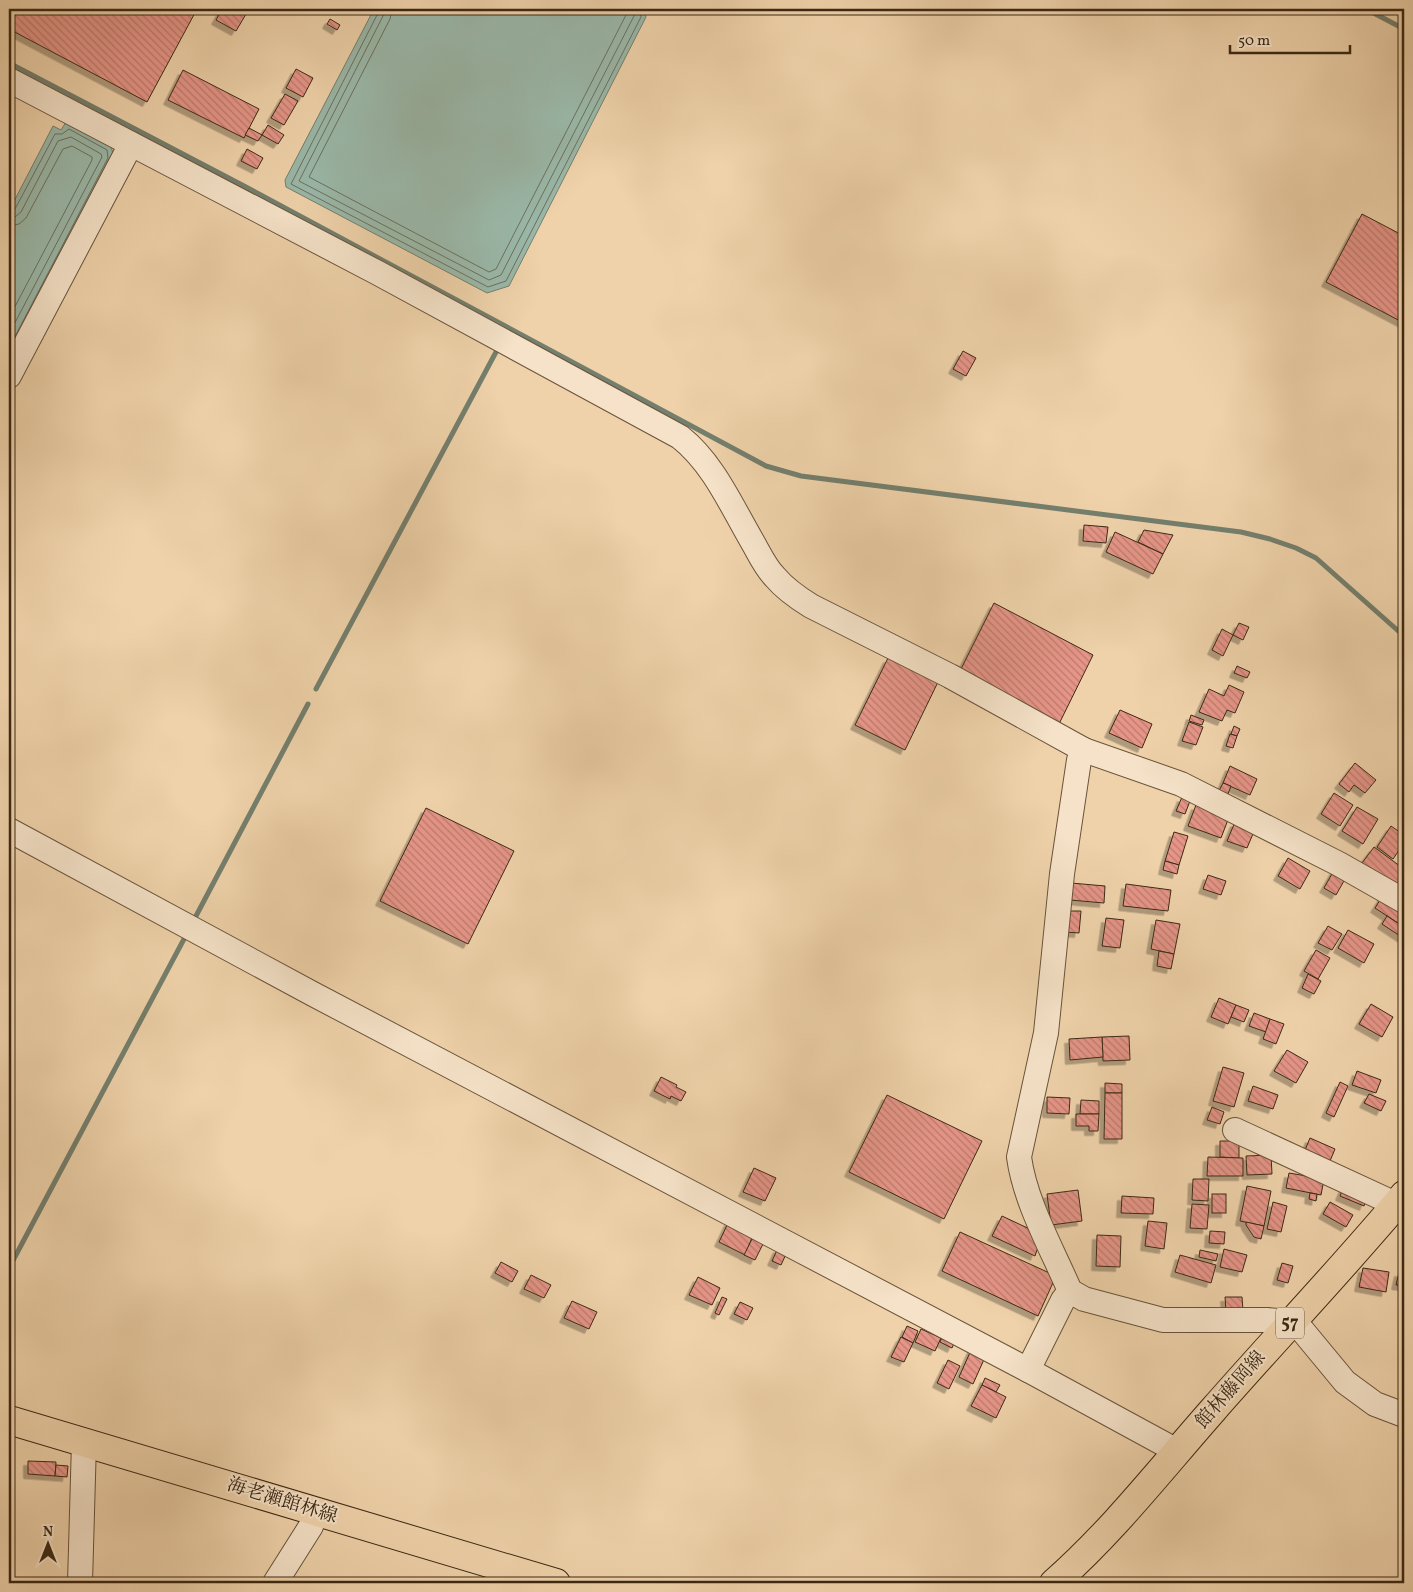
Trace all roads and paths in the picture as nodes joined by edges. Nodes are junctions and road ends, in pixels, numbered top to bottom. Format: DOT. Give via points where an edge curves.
graph roads {
  1 [pos="9,80"];
  2 [pos="131,144"];
  3 [pos="9,376"];
  4 [pos="1084,750"];
  5 [pos="9,830"];
  6 [pos="1404,901"];
  7 [pos="1235,1130"];
  8 [pos="1402,1203"];
  9 [pos="1070,1291"];
  10 [pos="1291,1322"];
  11 [pos="1028,1370"];
  12 [pos="1404,1416"];
  13 [pos="9,1420"];
  14 [pos="84,1442"];
  15 [pos="1177,1451"];
  16 [pos="316,1512"];
  17 [pos="80,1583"];
  18 [pos="274,1583"];
  19 [pos="556,1583"];
  20 [pos="1054,1583"];
  1 -- 2 [label="street"];
  2 -- 3 [label="street"];
  2 -- 4 [label="street" via="666,428 692,446 707,463 761,558 774,577 793,594"];
  4 -- 6 [label="street" via="1181,784 1339,864"];
  4 -- 9 [label="street" via="1079,760 1068,833 1046,1033 1019,1157 1028,1194"];
  5 -- 11 [label="street" via="313,994"];
  7 -- 8 [label="street"];
  8 -- 10 [label="main road, 館林藤岡線 / 57"];
  9 -- 10 [label="street" via="1084,1299 1163,1320"];
  9 -- 11 [label="street"];
  10 -- 12 [label="street" via="1302,1330 1345,1382 1375,1404"];
  10 -- 15 [label="main road, 館林藤岡線 / 57"];
  11 -- 15 [label="street"];
  13 -- 14 [label="main road, 海老瀬館林線"];
  14 -- 16 [label="main road, 海老瀬館林線"];
  14 -- 17 [label="street"];
  15 -- 20 [label="main road, 館林藤岡線 / 57" via="1122,1516"];
  16 -- 18 [label="street" via="311,1526"];
  16 -- 19 [label="main road, 海老瀬館林線"];
}
